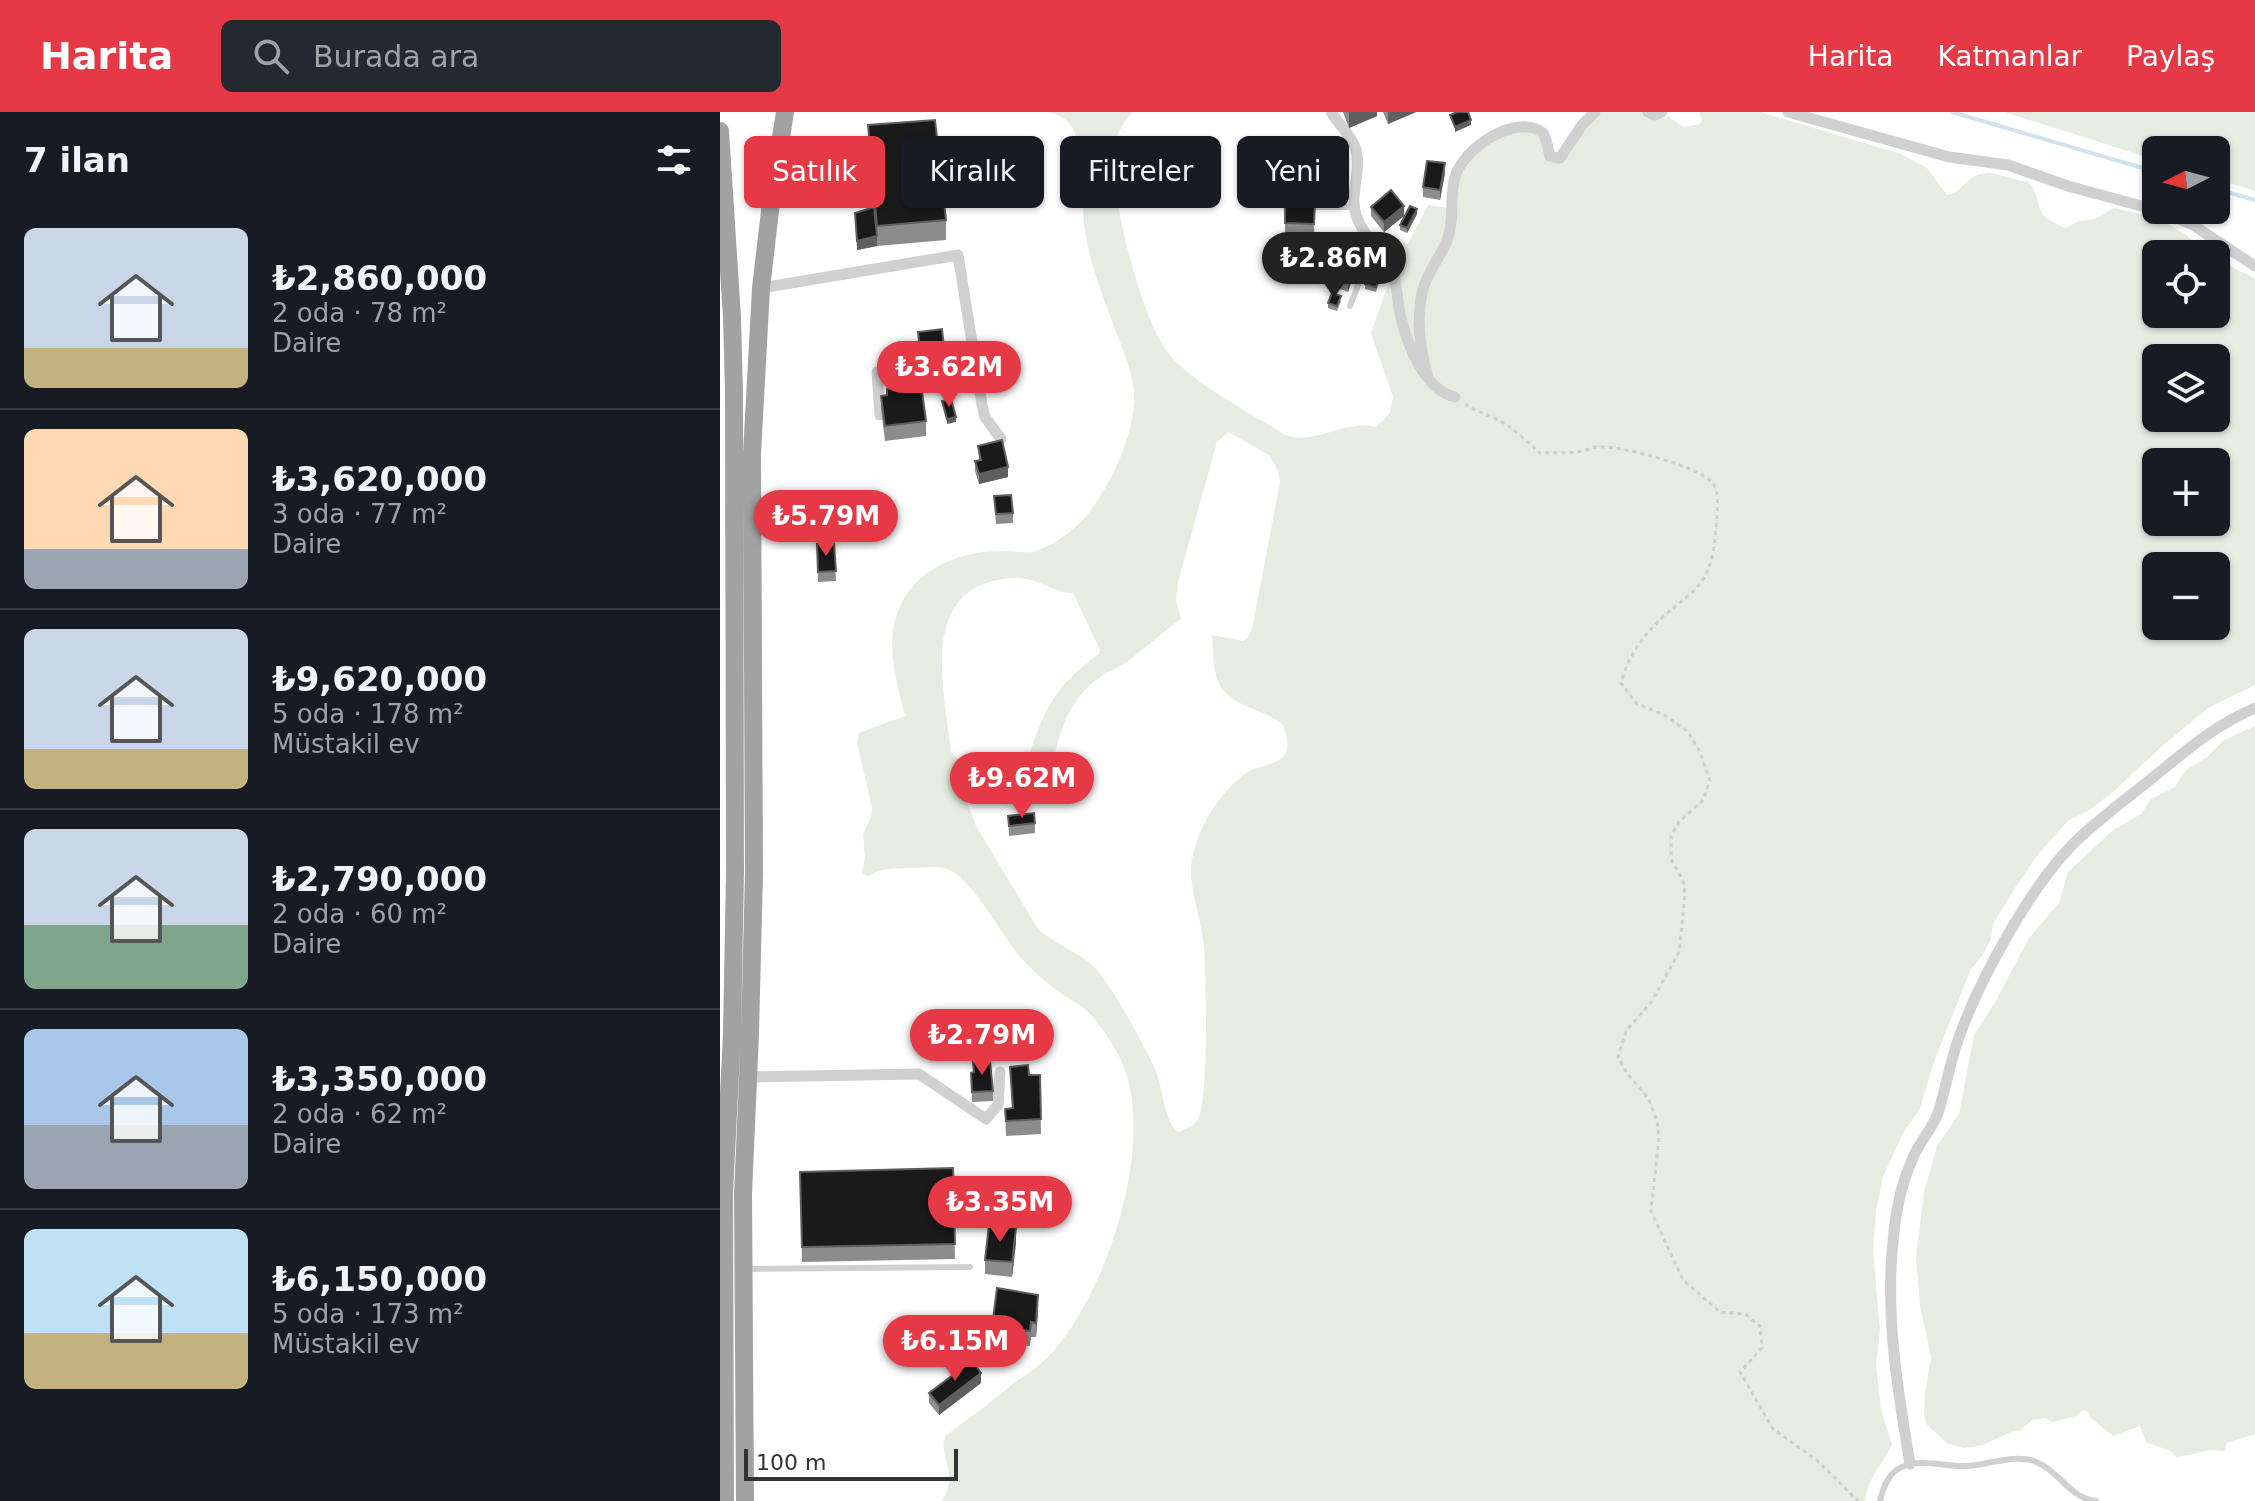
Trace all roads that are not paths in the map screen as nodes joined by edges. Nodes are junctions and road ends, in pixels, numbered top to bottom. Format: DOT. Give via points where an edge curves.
graph roads {
  1 [pos="720,112"];
  2 [pos="785,112"];
  3 [pos="1331,112"];
  4 [pos="1595,112"];
  5 [pos="1648,112"];
  6 [pos="1662,112"];
  7 [pos="1788,112"];
  8 [pos="720,123"];
  9 [pos="720,131"];
  10 [pos="2142,206"];
  11 [pos="1349,207"];
  12 [pos="1355,207"];
  13 [pos="2191,224"];
  14 [pos="1374,245"];
  15 [pos="2255,266"];
  16 [pos="761,288"];
  17 [pos="1350,306"];
  18 [pos="976,374"];
  19 [pos="1428,377"];
  20 [pos="1455,397"];
  21 [pos="880,415"];
  22 [pos="1001,439"];
  23 [pos="2255,708"];
  24 [pos="1000,1072"];
  25 [pos="748,1077"];
  26 [pos="970,1267"];
  27 [pos="743,1269"];
  28 [pos="1910,1464"];
  29 [pos="725,1501"];
  30 [pos="745,1501"];
  31 [pos="1880,1501"];
  32 [pos="2096,1501"];
  1 -- 8 [label="highway"];
  2 -- 16 [label="highway"];
  3 -- 12 [label="street" via="1356,151"];
  4 -- 19 [label="street" via="1560,158 1550,156 1539,128 1517,117 1495,124 1466,156 1455,178 1450,231 1422,293 1420,337"];
  5 -- 6 [label="street"];
  7 -- 10 [label="street" via="1949,157 2008,165"];
  9 -- 29 [label="highway" via="734,392 735,872 724,1193"];
  11 -- 12 [label="lane"];
  12 -- 14 [label="street"];
  13 -- 15 [label="street"];
  14 -- 17 [label="lane"];
  14 -- 19 [label="street" via="1394,275 1405,332"];
  16 -- 18 [label="street" via="958,255"];
  16 -- 25 [label="highway" via="752,454 754,873"];
  18 -- 21 [label="street" via="919,380 910,370 877,372"];
  18 -- 22 [label="street" via="985,417"];
  19 -- 20 [label="street" via="1442,394"];
  23 -- 28 [label="street" via="2205,737 2072,846 2036,888 1971,1008 1936,1119 1911,1161 1893,1243 1894,1338"];
  24 -- 25 [label="street" via="998,1105 986,1119 919,1074"];
  25 -- 27 [label="highway"];
  26 -- 27 [label="lane"];
  27 -- 30 [label="highway"];
  28 -- 31 [label="lane" via="1893,1473"];
  28 -- 32 [label="lane" via="1969,1466 2025,1459 2045,1466 2077,1495"];
}
